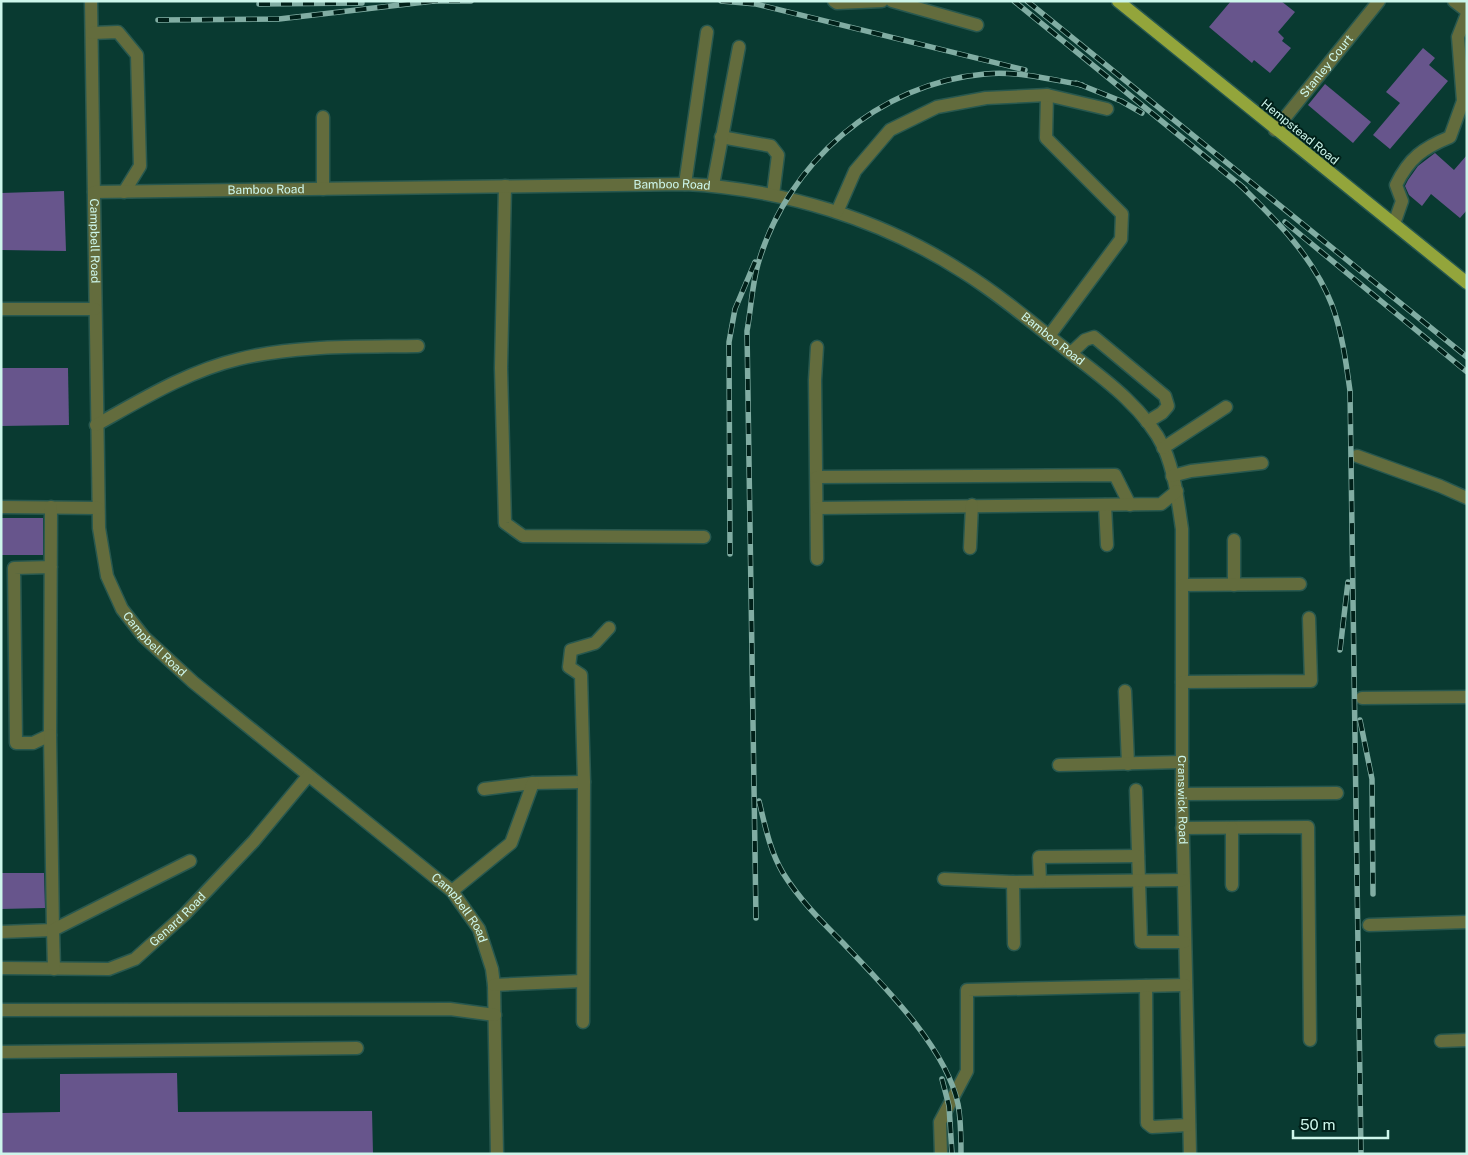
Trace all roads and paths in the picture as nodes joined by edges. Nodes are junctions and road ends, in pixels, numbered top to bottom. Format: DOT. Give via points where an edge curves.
graph roads {
  1 [pos="91,1"];
  2 [pos="834,1"];
  3 [pos="882,1"];
  4 [pos="892,1"];
  5 [pos="1118,1"];
  6 [pos="1379,1"];
  7 [pos="1454,1"];
  8 [pos="1467,12"];
  9 [pos="977,24"];
  10 [pos="707,32"];
  11 [pos="92,33"];
  12 [pos="739,47"];
  13 [pos="1046,95"];
  14 [pos="1107,110"];
  15 [pos="323,117"];
  16 [pos="1275,130"];
  17 [pos="721,137"];
  18 [pos="685,184"];
  19 [pos="713,185"];
  20 [pos="505,186"];
  21 [pos="323,189"];
  22 [pos="94,192"];
  23 [pos="124,192"];
  24 [pos="773,196"];
  25 [pos="837,212"];
  26 [pos="1394,224"];
  27 [pos="1461,274"];
  28 [pos="1467,283"];
  29 [pos="1,309"];
  30 [pos="95,309"];
  31 [pos="1050,336"];
  32 [pos="418,346"];
  33 [pos="817,347"];
  34 [pos="1071,353"];
  35 [pos="1226,406"];
  36 [pos="1147,422"];
  37 [pos="96,425"];
  38 [pos="1164,448"];
  39 [pos="1357,456"];
  40 [pos="1262,463"];
  41 [pos="1172,476"];
  42 [pos="817,477"];
  43 [pos="1177,491"];
  44 [pos="1467,498"];
  45 [pos="972,505"];
  46 [pos="1105,505"];
  47 [pos="1130,505"];
  48 [pos="1,507"];
  49 [pos="51,507"];
  50 [pos="98,508"];
  51 [pos="818,508"];
  52 [pos="704,537"];
  53 [pos="1234,540"];
  54 [pos="1108,545"];
  55 [pos="970,548"];
  56 [pos="817,559"];
  57 [pos="51,567"];
  58 [pos="1300,584"];
  59 [pos="1183,585"];
  60 [pos="1234,585"];
  61 [pos="1309,618"];
  62 [pos="609,628"];
  63 [pos="1182,682"];
  64 [pos="1125,691"];
  65 [pos="1467,697"];
  66 [pos="1362,698"];
  67 [pos="50,735"];
  68 [pos="1182,762"];
  69 [pos="1128,764"];
  70 [pos="1059,765"];
  71 [pos="308,776"];
  72 [pos="584,782"];
  73 [pos="533,783"];
  74 [pos="484,789"];
  75 [pos="1136,790"];
  76 [pos="1337,793"];
  77 [pos="1182,794"];
  78 [pos="1182,828"];
  79 [pos="1232,828"];
  80 [pos="1138,856"];
  81 [pos="190,861"];
  82 [pos="944,879"];
  83 [pos="1139,880"];
  84 [pos="1183,880"];
  85 [pos="1013,882"];
  86 [pos="1040,882"];
  87 [pos="1232,885"];
  88 [pos="452,891"];
  89 [pos="1467,922"];
  90 [pos="1369,925"];
  91 [pos="53,930"];
  92 [pos="1,932"];
  93 [pos="1184,942"];
  94 [pos="1014,944"];
  95 [pos="1,968"];
  96 [pos="54,969"];
  97 [pos="582,981"];
  98 [pos="1185,985"];
  99 [pos="494,986"];
  100 [pos="1146,986"];
  101 [pos="1,1010"];
  102 [pos="495,1016"];
  103 [pos="583,1022"];
  104 [pos="1310,1040"];
  105 [pos="1467,1040"];
  106 [pos="1441,1041"];
  107 [pos="357,1048"];
  108 [pos="1,1052"];
  109 [pos="1189,1125"];
  110 [pos="497,1154"];
  111 [pos="941,1154"];
  112 [pos="1190,1154"];
  1 -- 11 [label="street, Campbell Road"];
  2 -- 3 [label="street"];
  4 -- 9 [label="street"];
  5 -- 16 [label="main road, Hempstead Road"];
  6 -- 16 [label="street, Stanley Court"];
  7 -- 8 [label="street"];
  8 -- 26 [label="street" via="1458,37 1463,101 1450,137 1428,146 1405,166 1396,185 1402,201"];
  10 -- 18 [label="street"];
  11 -- 22 [label="street, Campbell Road"];
  11 -- 23 [label="street" via="118,32 137,55 140,166"];
  12 -- 17 [label="street"];
  13 -- 14 [label="street"];
  13 -- 25 [label="street" via="986,98 937,107 890,130 855,171"];
  13 -- 31 [label="street" via="1046,138 1122,214 1121,239"];
  15 -- 21 [label="street"];
  16 -- 26 [label="main road, Hempstead Road"];
  17 -- 19 [label="street"];
  17 -- 24 [label="street" via="771,146 778,155"];
  18 -- 19 [label="street, Bamboo Road"];
  18 -- 20 [label="street, Bamboo Road"];
  19 -- 24 [label="street, Bamboo Road"];
  20 -- 21 [label="street, Bamboo Road"];
  20 -- 52 [label="street" via="501,368 505,523 523,536"];
  21 -- 23 [label="street, Bamboo Road"];
  22 -- 23 [label="street, Bamboo Road"];
  22 -- 30 [label="street, Campbell Road"];
  24 -- 25 [label="street, Bamboo Road"];
  25 -- 31 [label="street, Bamboo Road" via="881,227 964,272"];
  26 -- 27 [label="main road, Hempstead Road"];
  27 -- 28 [label="main road, Hempstead Road"];
  29 -- 30 [label="street"];
  30 -- 37 [label="street, Campbell Road"];
  31 -- 34 [label="street, Bamboo Road"];
  32 -- 37 [label="street" via="303,349 237,359 196,373"];
  33 -- 42 [label="street"];
  34 -- 36 [label="street, Bamboo Road" via="1109,383"];
  34 -- 36 [label="street" via="1085,340 1094,337 1165,396 1168,406"];
  35 -- 38 [label="street"];
  36 -- 38 [label="street, Bamboo Road"];
  37 -- 50 [label="street, Campbell Road"];
  38 -- 41 [label="street, Cranswick Road"];
  39 -- 44 [label="street"];
  40 -- 41 [label="street"];
  41 -- 43 [label="street, Cranswick Road"];
  42 -- 47 [label="street" via="1115,475"];
  42 -- 51 [label="street"];
  43 -- 47 [label="street" via="1160,504"];
  43 -- 59 [label="street, Cranswick Road" via="1182,529"];
  45 -- 46 [label="street"];
  45 -- 51 [label="street"];
  45 -- 55 [label="street"];
  46 -- 47 [label="street"];
  46 -- 54 [label="street"];
  48 -- 49 [label="street"];
  49 -- 50 [label="street"];
  49 -- 57 [label="street"];
  50 -- 71 [label="street, Campbell Road" via="101,552 107,576 133,623 193,682"];
  51 -- 56 [label="street"];
  53 -- 60 [label="street"];
  57 -- 67 [label="street"];
  57 -- 67 [label="street" via="14,568 16,743 33,743"];
  58 -- 60 [label="street"];
  59 -- 60 [label="street"];
  59 -- 63 [label="street, Cranswick Road"];
  61 -- 63 [label="street" via="1311,681"];
  62 -- 72 [label="street" via="595,643 571,650 570,668 580,675"];
  63 -- 68 [label="street, Cranswick Road"];
  64 -- 69 [label="street"];
  65 -- 66 [label="street"];
  67 -- 91 [label="street"];
  68 -- 69 [label="street"];
  68 -- 77 [label="street, Cranswick Road"];
  69 -- 70 [label="street"];
  71 -- 88 [label="street, Campbell Road"];
  71 -- 96 [label="street, Genard Road" via="254,841 185,914 135,959 109,969"];
  72 -- 73 [label="street"];
  72 -- 97 [label="street"];
  73 -- 74 [label="street"];
  73 -- 88 [label="street" via="511,843"];
  75 -- 80 [label="street"];
  76 -- 77 [label="street"];
  77 -- 78 [label="street, Cranswick Road"];
  78 -- 79 [label="street"];
  78 -- 84 [label="street, Cranswick Road"];
  79 -- 87 [label="street"];
  79 -- 104 [label="street" via="1308,827"];
  80 -- 83 [label="street"];
  80 -- 86 [label="street" via="1039,857"];
  81 -- 91 [label="street"];
  82 -- 85 [label="street"];
  83 -- 84 [label="street"];
  83 -- 86 [label="street"];
  83 -- 93 [label="street" via="1141,942"];
  84 -- 93 [label="street, Cranswick Road"];
  85 -- 86 [label="street"];
  85 -- 94 [label="street"];
  88 -- 99 [label="street, Campbell Road" via="479,929"];
  89 -- 90 [label="street"];
  91 -- 92 [label="street"];
  91 -- 96 [label="street"];
  93 -- 98 [label="street, Cranswick Road"];
  95 -- 96 [label="street, Genard Road"];
  97 -- 99 [label="street"];
  97 -- 103 [label="street"];
  98 -- 100 [label="street"];
  98 -- 109 [label="street, Cranswick Road"];
  99 -- 102 [label="street, Campbell Road"];
  100 -- 109 [label="street" via="1148,1123 1152,1127"];
  100 -- 111 [label="street" via="967,990 967,1071 940,1122"];
  101 -- 102 [label="street" via="450,1009"];
  102 -- 110 [label="street, Campbell Road"];
  105 -- 106 [label="street"];
  107 -- 108 [label="street"];
  109 -- 112 [label="street, Cranswick Road"];
}
